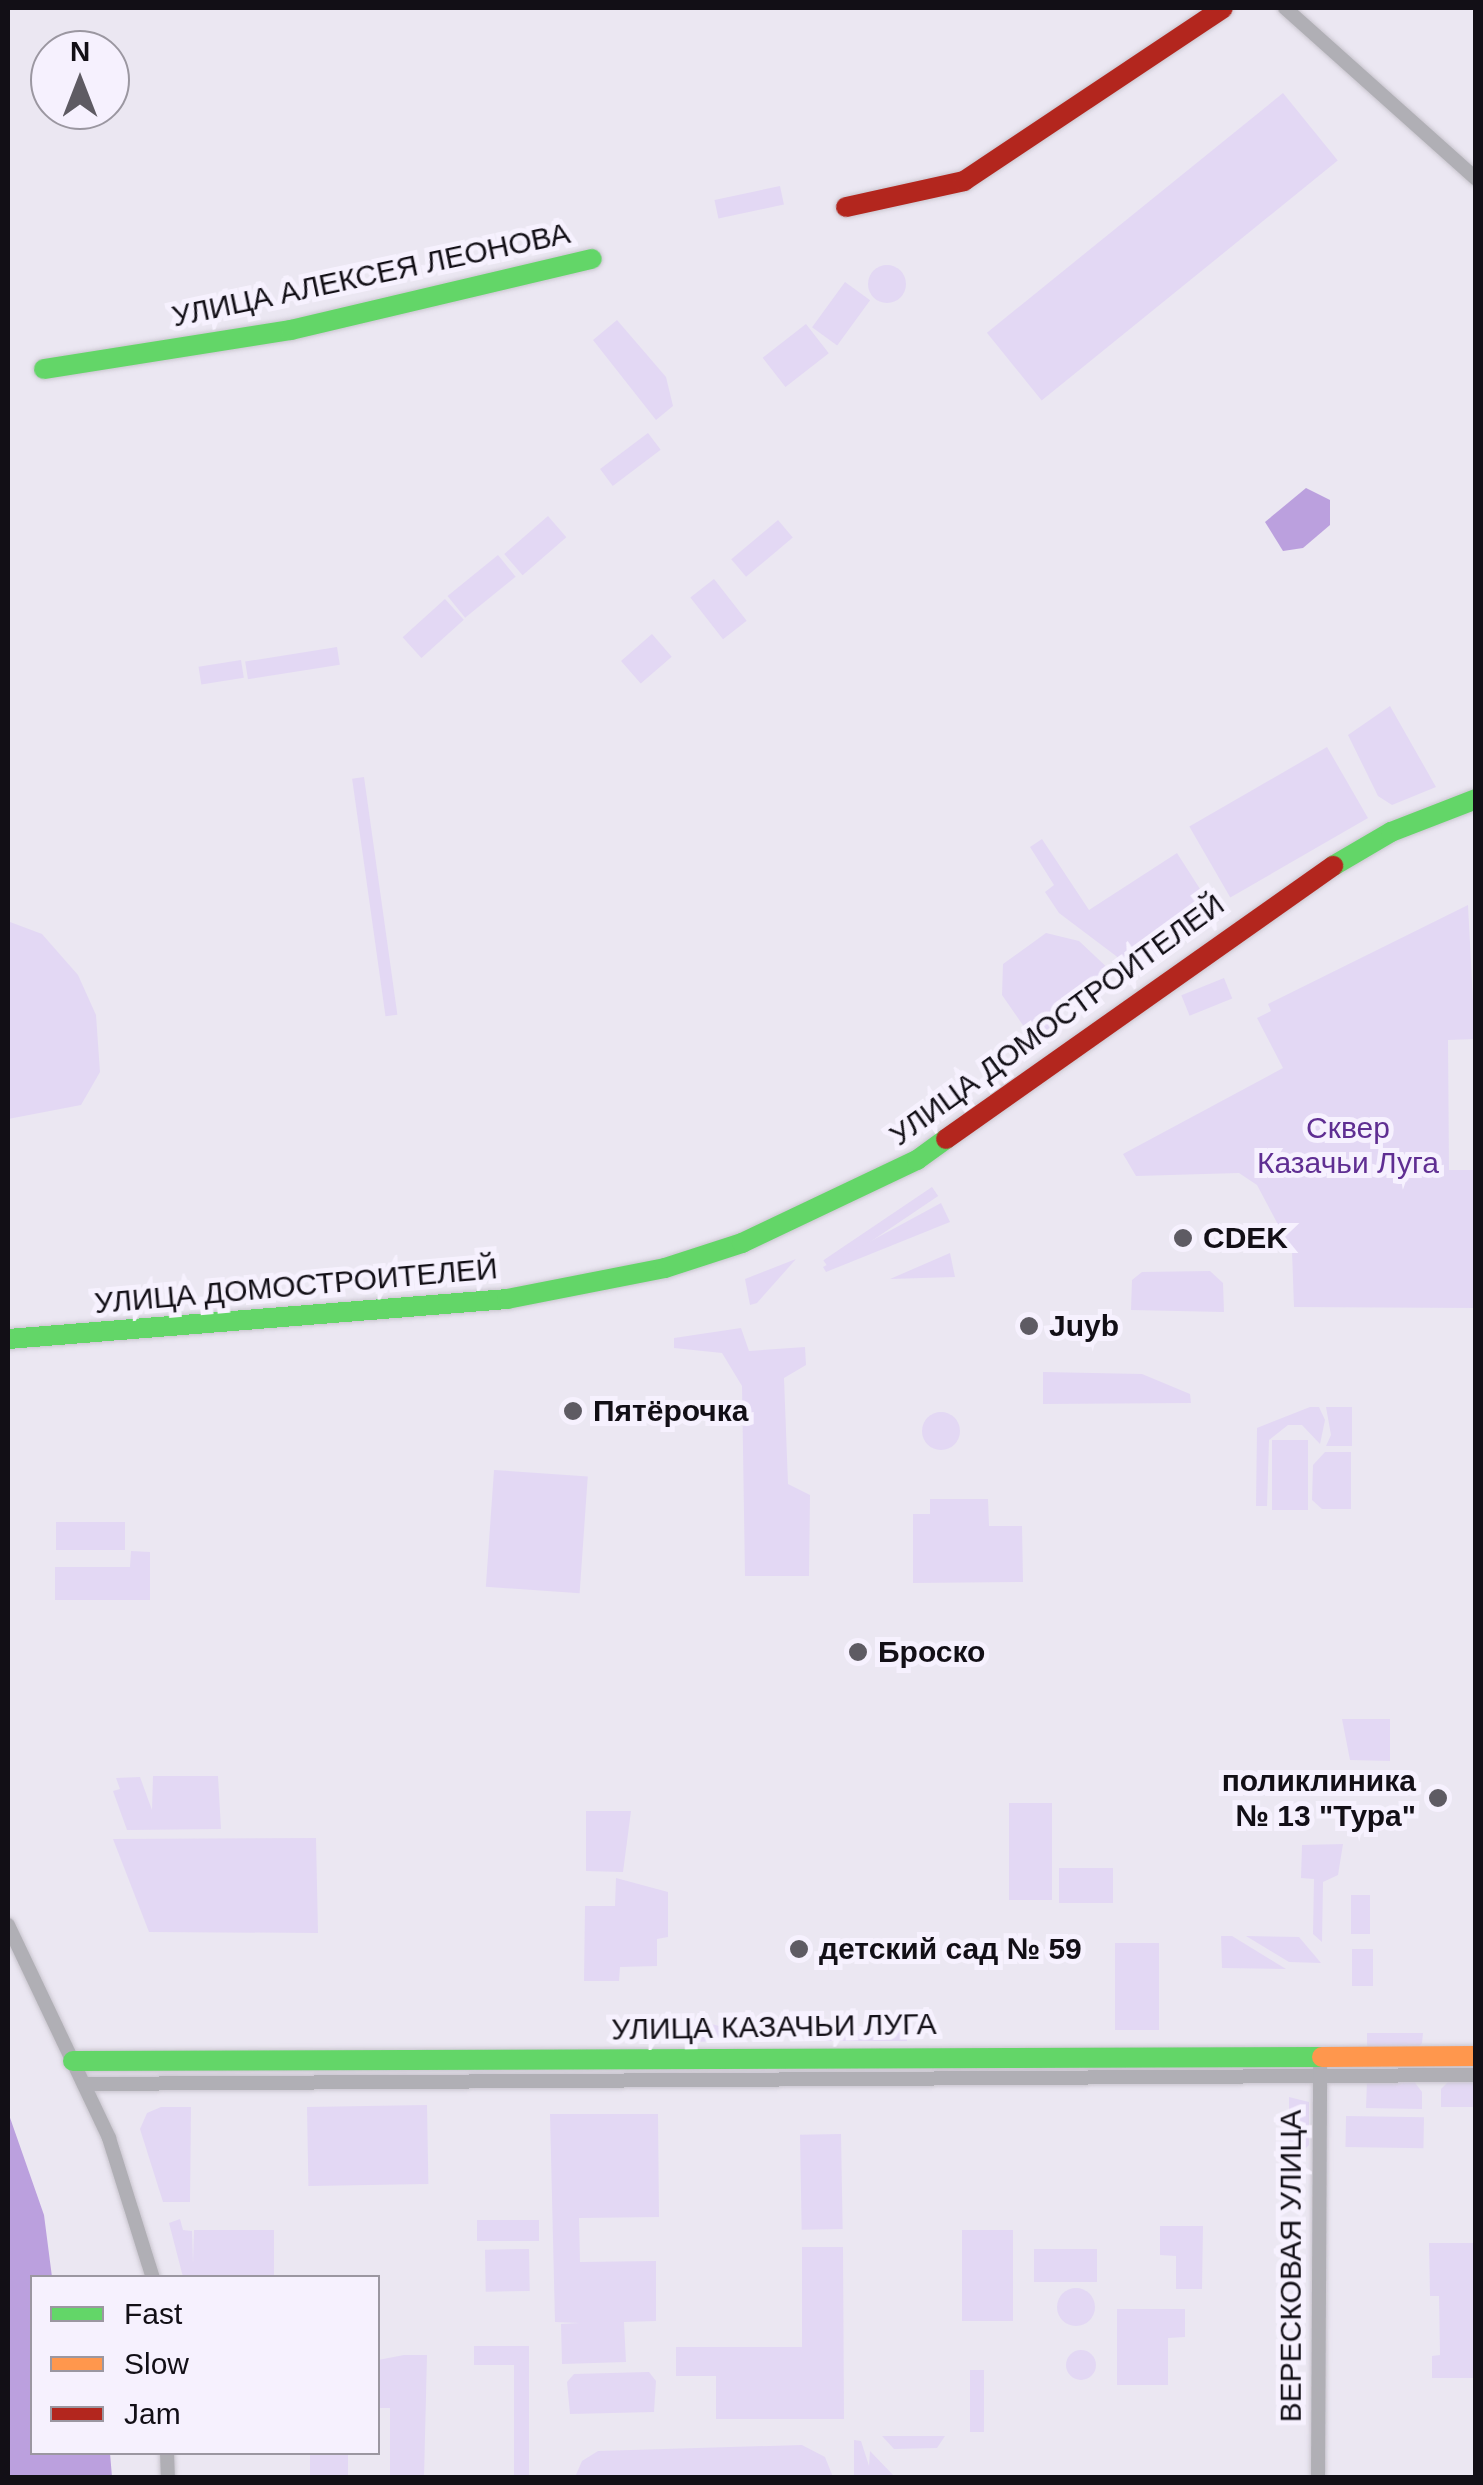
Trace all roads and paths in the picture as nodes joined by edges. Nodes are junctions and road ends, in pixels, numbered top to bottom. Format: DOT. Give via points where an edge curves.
graph roads {
  1 [pos="1223,8"];
  2 [pos="1285,8"];
  3 [pos="1476,179"];
  4 [pos="846,206"];
  5 [pos="592,259"];
  6 [pos="44,369"];
  7 [pos="1476,799"];
  8 [pos="8,1339"];
  9 [pos="8,1925"];
  10 [pos="1476,2056"];
  11 [pos="73,2061"];
  12 [pos="1320,2065"];
  13 [pos="1476,2075"];
  14 [pos="84,2084"];
  15 [pos="153,2275"];
  16 [pos="1318,2478"];
  1 -- 4 [label="street" via="964,181"];
  2 -- 3 [label="street"];
  5 -- 6 [label="street, УЛИЦА АЛЕКСЕЯ ЛЕОНОВА" via="291,330"];
  7 -- 8 [label="street, УЛИЦА ДОМОСТРОИТЕЛЕЙ" via="1392,832 1282,896 918,1160 742,1243 665,1268 506,1299 362,1316"];
  9 -- 11 [label="street"];
  10 -- 12 [label="street, УЛИЦА КАЗАЧЬИ ЛУГА"];
  11 -- 12 [label="street, УЛИЦА КАЗАЧЬИ ЛУГА"];
  11 -- 14 [label="street"];
  12 -- 13 [label="street, УЛИЦА КАЗАЧЬИ ЛУГА"];
  12 -- 14 [label="street, УЛИЦА КАЗАЧЬИ ЛУГА"];
  12 -- 16 [label="street, ВЕРЕСКОВАЯ УЛИЦА"];
  14 -- 15 [label="street" via="137,2210"];
}
